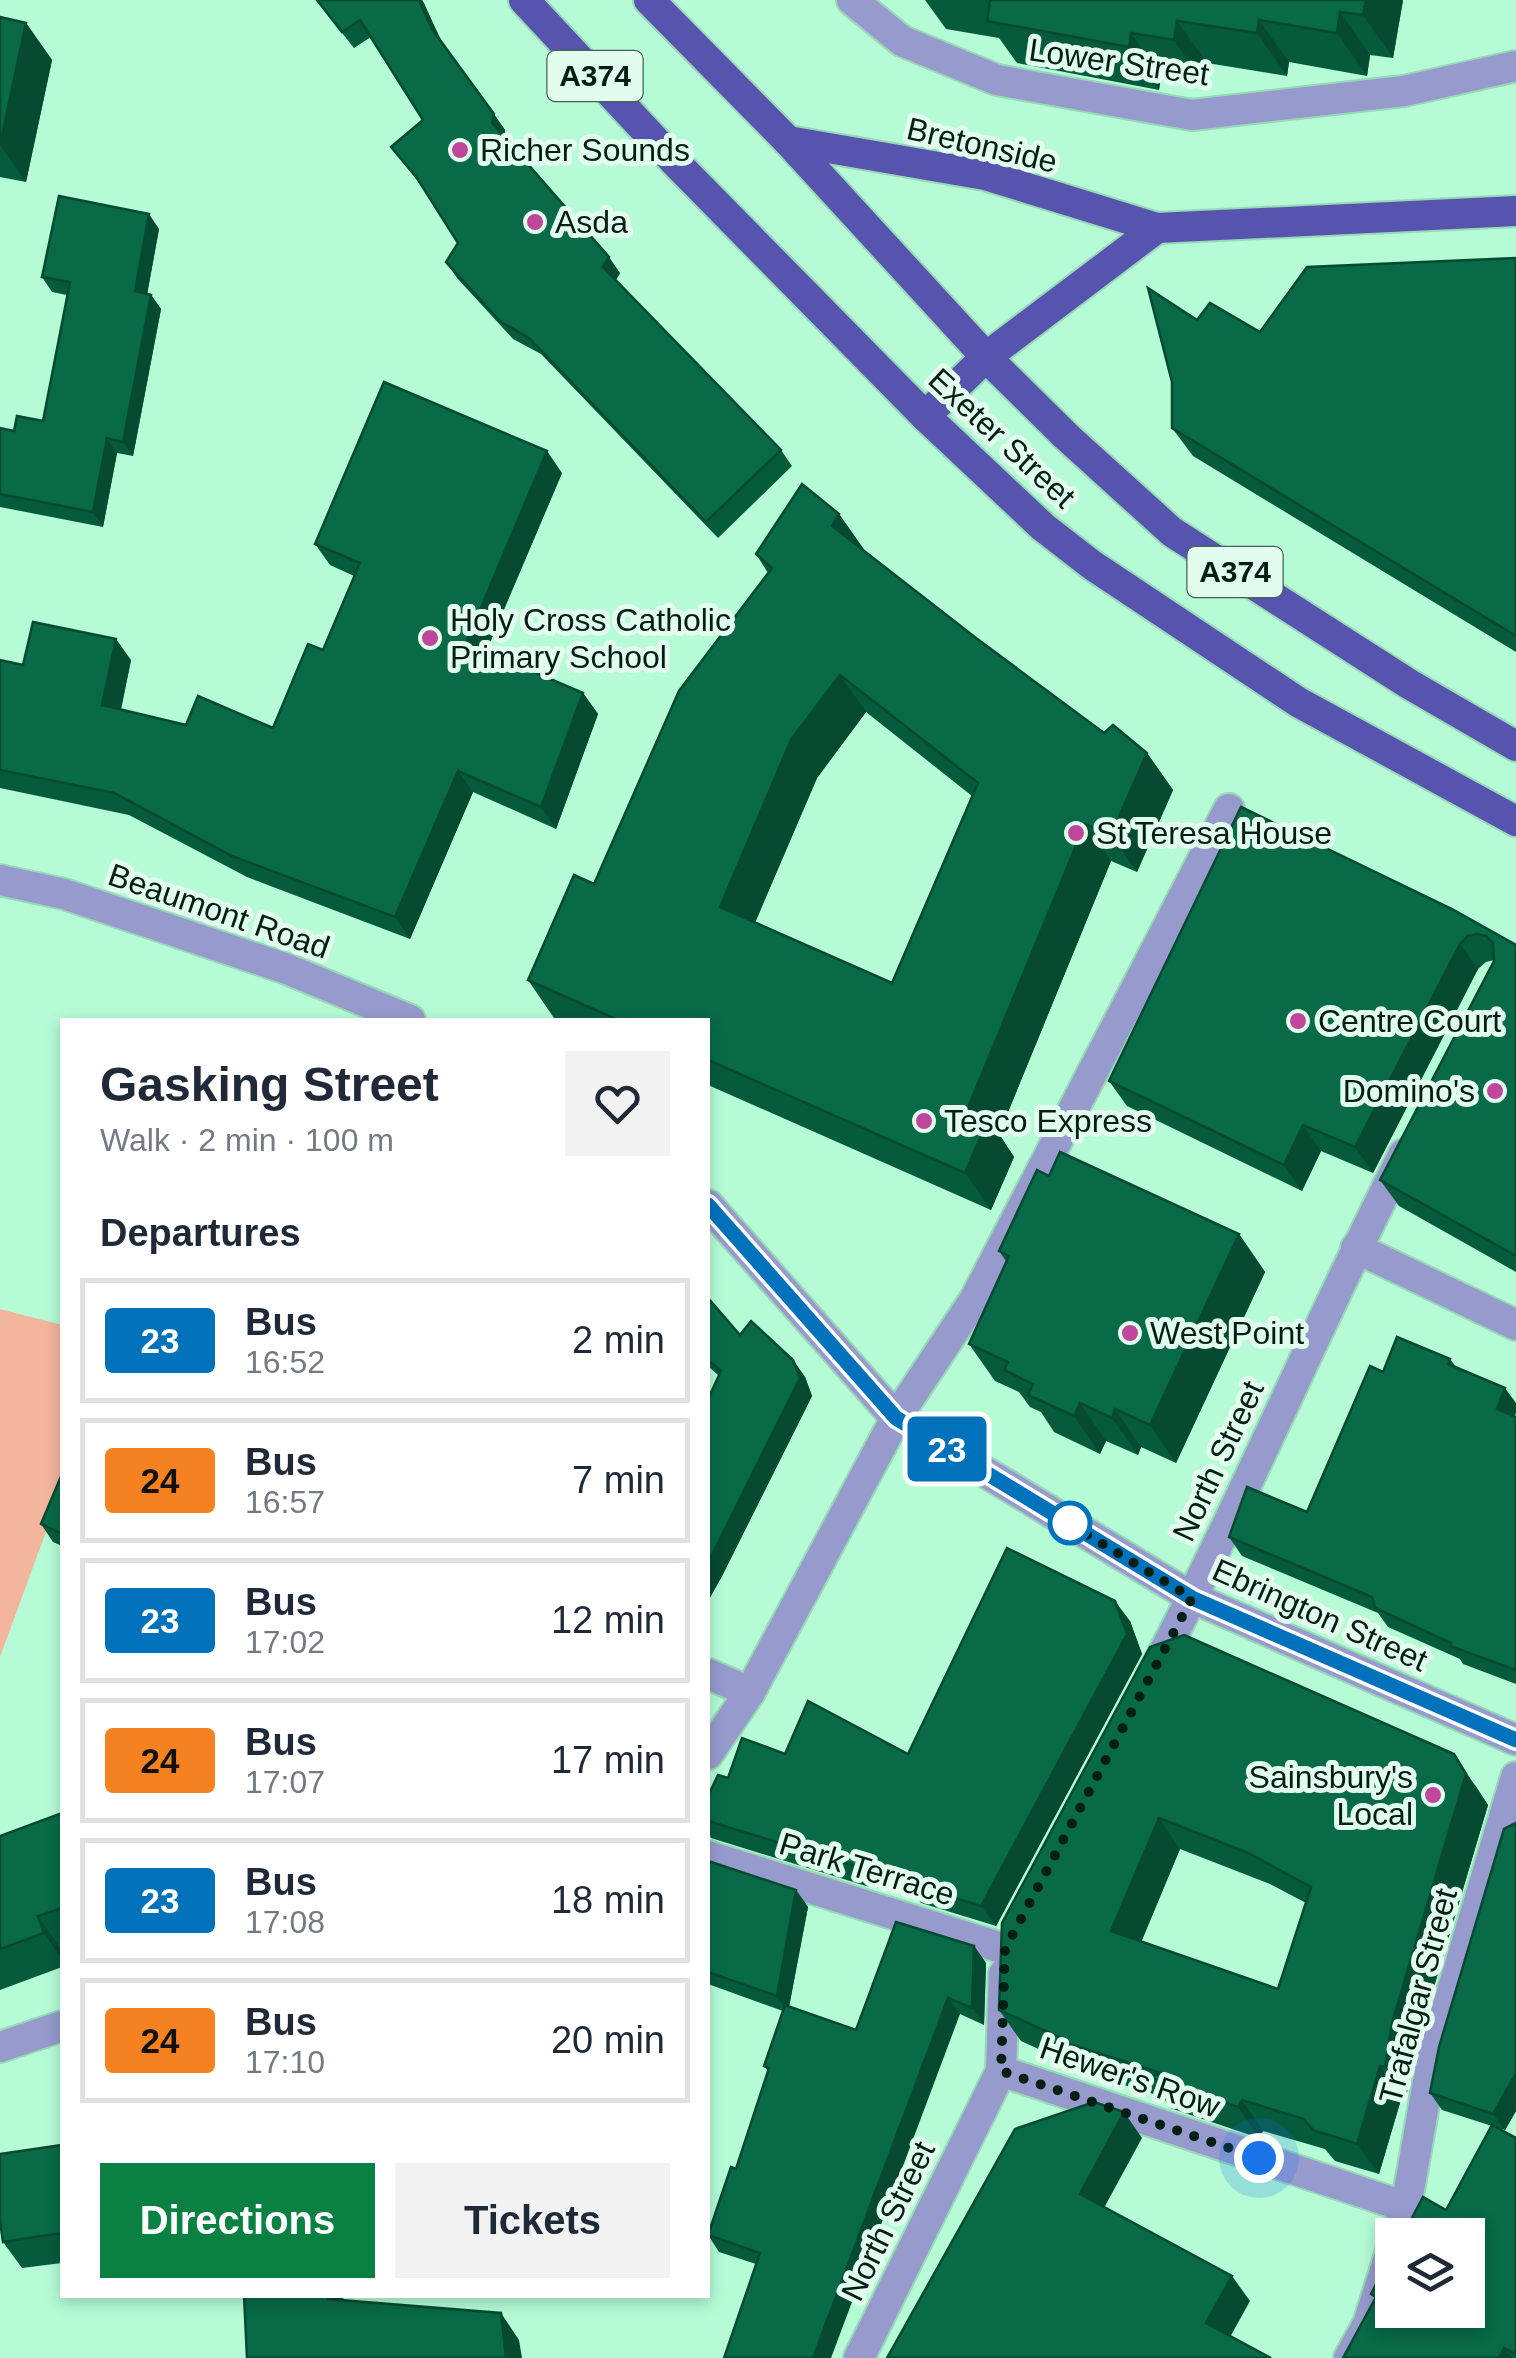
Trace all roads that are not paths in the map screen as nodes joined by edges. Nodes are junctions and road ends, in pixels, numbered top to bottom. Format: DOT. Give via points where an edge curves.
graph roads {
  1 [pos="524,0"];
  2 [pos="649,0"];
  3 [pos="852,0"];
  4 [pos="1516,66"];
  5 [pos="788,142"];
  6 [pos="1516,212"];
  7 [pos="1157,228"];
  8 [pos="986,356"];
  9 [pos="925,416"];
  10 [pos="1516,746"];
  11 [pos="1229,809"];
  12 [pos="1516,821"];
  13 [pos="0,880"];
  14 [pos="405,1018"];
  15 [pos="1420,1125"];
  16 [pos="710,1207"];
  17 [pos="1356,1248"];
  18 [pos="1516,1325"];
  19 [pos="896,1418"];
  20 [pos="1192,1598"];
  21 [pos="710,1675"];
  22 [pos="750,1692"];
  23 [pos="1136,1704"];
  24 [pos="1516,1740"];
  25 [pos="710,1751"];
  26 [pos="1516,1777"];
  27 [pos="710,1857"];
  28 [pos="1010,1940"];
  29 [pos="60,2027"];
  30 [pos="0,2047"];
  31 [pos="1001,2071"];
  32 [pos="1393,2218"];
  33 [pos="1402,2218"];
  34 [pos="1375,2302"];
  35 [pos="859,2358"];
  36 [pos="1348,2358"];
  1 -- 9 [label="main road, Exeter Street / A374"];
  2 -- 5 [label="main road, Exeter Street / A374"];
  3 -- 4 [label="street, Lower Street" via="902,41 997,80 1192,114 1404,91"];
  5 -- 7 [label="main road, Bretonside" via="986,176"];
  5 -- 8 [label="main road, Exeter Street / A374"];
  6 -- 7 [label="main road, Bretonside"];
  7 -- 8 [label="main road"];
  8 -- 9 [label="main road"];
  8 -- 10 [label="main road, Exeter Street / A374" via="1172,532"];
  9 -- 12 [label="main road, Exeter Street / A374" via="1029,516 1092,565 1298,702"];
  11 -- 19 [label="street" via="974,1299"];
  13 -- 14 [label="street, Beaumont Road" via="64,894 287,968"];
  15 -- 17 [label="street, North Street"];
  16 -- 19 [label="street"];
  17 -- 18 [label="street"];
  17 -- 20 [label="street, North Street"];
  19 -- 20 [label="street, Ebrington Street"];
  19 -- 22 [label="street"];
  20 -- 23 [label="street, North Street"];
  20 -- 24 [label="street, Ebrington Street"];
  21 -- 22 [label="street"];
  22 -- 25 [label="street"];
  26 -- 33 [label="street, Trafalgar Street" via="1432,2059"];
  27 -- 28 [label="street, Park Terrace"];
  28 -- 31 [label="street, North Street"];
  29 -- 30 [label="street"];
  31 -- 32 [label="street, Hewer's Row"];
  31 -- 35 [label="street, North Street"];
  34 -- 36 [label="street"];
}
